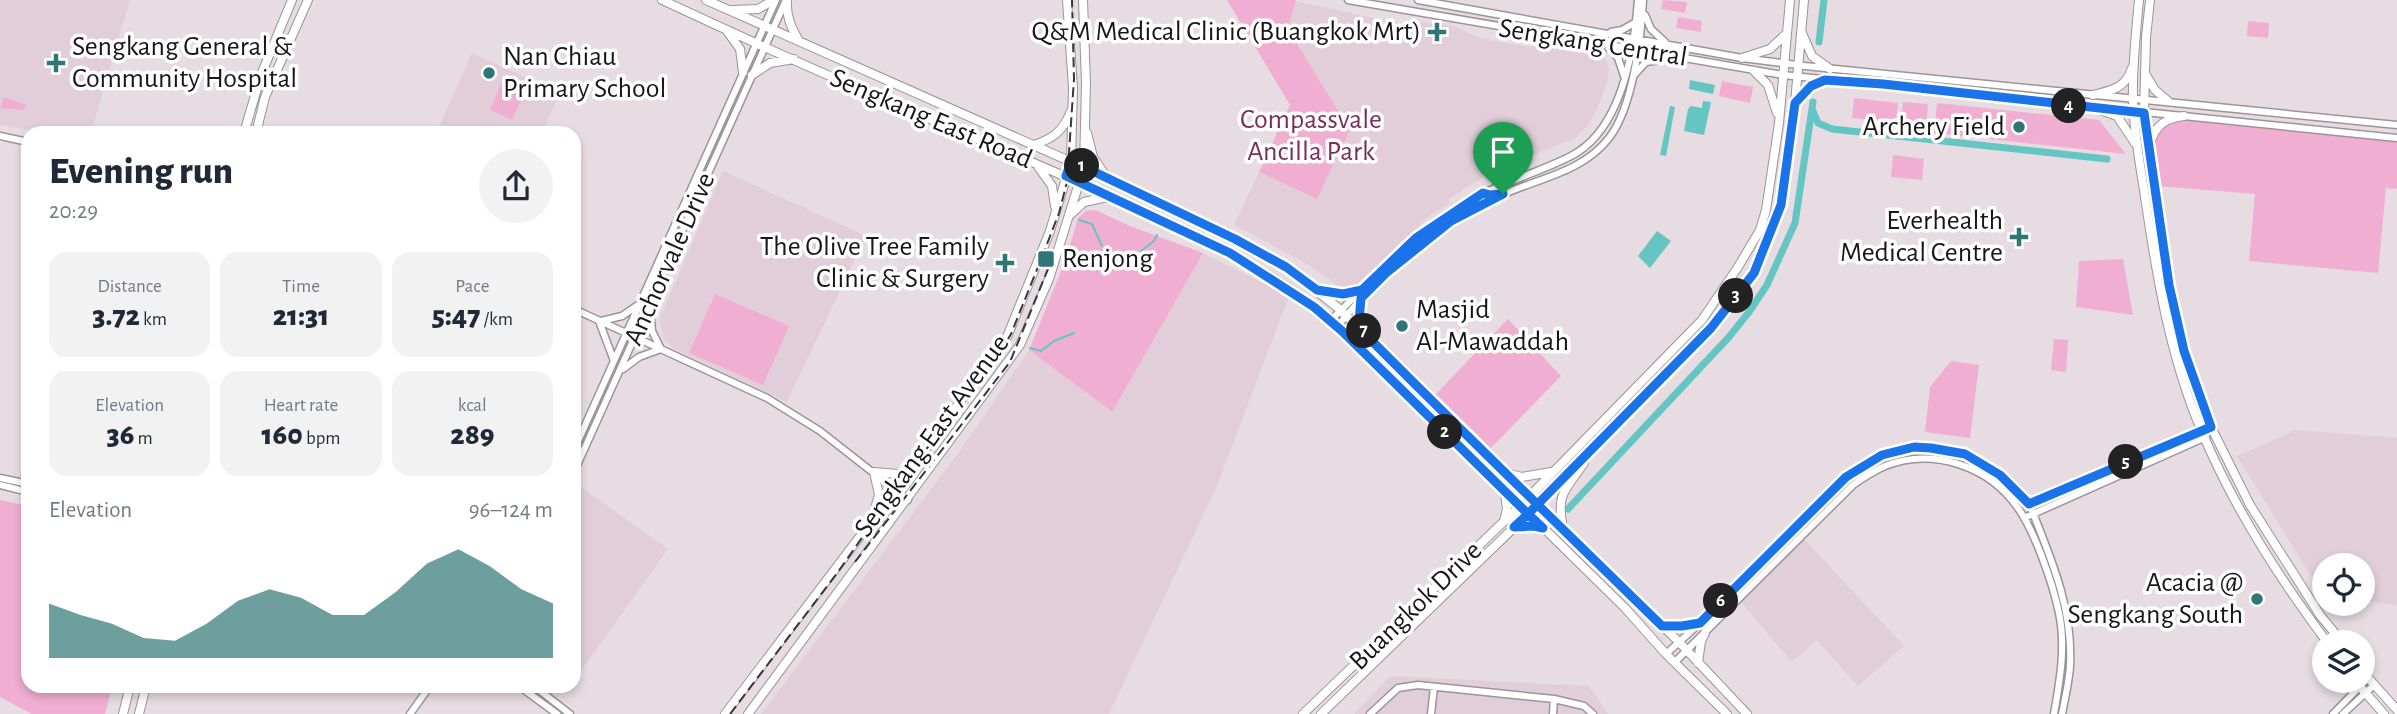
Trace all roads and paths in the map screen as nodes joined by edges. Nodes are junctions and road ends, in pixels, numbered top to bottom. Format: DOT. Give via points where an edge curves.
graph roads {
  1 [pos="292,0"];
  2 [pos="308,0"];
  3 [pos="662,0"];
  4 [pos="706,0"];
  5 [pos="775,0"];
  6 [pos="786,0"];
  7 [pos="1067,0"];
  8 [pos="1083,0"];
  9 [pos="1348,0"];
  10 [pos="1418,0"];
  11 [pos="1790,0"];
  12 [pos="1804,0"];
  13 [pos="2139,0"];
  14 [pos="2150,0"];
  15 [pos="1641,2"];
  16 [pos="727,9"];
  17 [pos="1636,22"];
  18 [pos="768,28"];
  19 [pos="725,29"];
  20 [pos="1801,30"];
  21 [pos="1787,32"];
  22 [pos="1606,33"];
  23 [pos="1637,38"];
  24 [pos="799,41"];
  25 [pos="761,44"];
  26 [pos="1605,44"];
  27 [pos="1668,44"];
  28 [pos="1635,49"];
  29 [pos="2134,55"];
  30 [pos="1687,58"];
  31 [pos="1742,58"];
  32 [pos="794,59"];
  33 [pos="1784,64"];
  34 [pos="1798,66"];
  35 [pos="1830,69"];
  36 [pos="1754,71"];
  37 [pos="2145,72"];
  38 [pos="748,74"];
  39 [pos="1783,75"];
  40 [pos="1797,76"];
  41 [pos="1628,79"];
  42 [pos="1825,80"];
  43 [pos="2093,95"];
  44 [pos="2133,99"];
  45 [pos="2144,100"];
  46 [pos="2168,102"];
  47 [pos="1795,103"];
  48 [pos="1073,107"];
  49 [pos="2094,108"];
  50 [pos="2134,113"];
  51 [pos="2144,113"];
  52 [pos="2185,116"];
  53 [pos="1779,123"];
  54 [pos="2397,125"];
  55 [pos="246,126"];
  56 [pos="258,126"];
  57 [pos="1085,127"];
  58 [pos="0,136"];
  59 [pos="2397,138"];
  60 [pos="21,140"];
  61 [pos="1034,145"];
  62 [pos="2136,145"];
  63 [pos="2149,151"];
  64 [pos="1071,162"];
  65 [pos="1034,163"];
  66 [pos="1084,167"];
  67 [pos="1066,176"];
  68 [pos="1107,178"];
  69 [pos="1080,182"];
  70 [pos="1483,193"];
  71 [pos="1503,194"];
  72 [pos="1112,196"];
  73 [pos="1463,204"];
  74 [pos="1479,207"];
  75 [pos="1055,216"];
  76 [pos="1067,221"];
  77 [pos="1317,290"];
  78 [pos="1362,294"];
  79 [pos="641,303"];
  80 [pos="650,303"];
  81 [pos="581,312"];
  82 [pos="1343,313"];
  83 [pos="1331,320"];
  84 [pos="599,321"];
  85 [pos="1338,327"];
  86 [pos="627,333"];
  87 [pos="1364,333"];
  88 [pos="635,337"];
  89 [pos="662,349"];
  90 [pos="614,361"];
  91 [pos="620,371"];
  92 [pos="2213,430"];
  93 [pos="581,434"];
  94 [pos="2203,434"];
  95 [pos="1590,451"];
  96 [pos="581,457"];
  97 [pos="912,468"];
  98 [pos="1554,471"];
  99 [pos="874,472"];
  100 [pos="1504,472"];
  101 [pos="0,478"];
  102 [pos="21,482"];
  103 [pos="0,485"];
  104 [pos="895,489"];
  105 [pos="21,490"];
  106 [pos="1504,491"];
  107 [pos="1530,497"];
  108 [pos="908,500"];
  109 [pos="1538,504"];
  110 [pos="2029,504"];
  111 [pos="1520,506"];
  112 [pos="2019,508"];
  113 [pos="2033,513"];
  114 [pos="1528,514"];
  115 [pos="2024,518"];
  116 [pos="1504,521"];
  117 [pos="870,523"];
  118 [pos="1514,527"];
  119 [pos="1543,528"];
  120 [pos="1563,528"];
  121 [pos="1700,623"];
  122 [pos="1662,626"];
  123 [pos="2319,630"];
  124 [pos="2332,630"];
  125 [pos="1705,633"];
  126 [pos="1679,642"];
  127 [pos="1687,651"];
  128 [pos="1665,654"];
  129 [pos="1675,662"];
  130 [pos="1698,663"];
  131 [pos="2375,686"];
  132 [pos="1434,687"];
  133 [pos="128,693"];
  134 [pos="144,693"];
  135 [pos="425,693"];
  136 [pos="528,693"];
  137 [pos="543,693"];
  138 [pos="2354,693"];
  139 [pos="2356,693"];
  140 [pos="2365,693"];
  141 [pos="1555,699"];
  142 [pos="2397,710"];
  143 [pos="124,711"];
  144 [pos="139,713"];
  145 [pos="410,714"];
  146 [pos="557,714"];
  147 [pos="570,714"];
  148 [pos="725,714"];
  149 [pos="748,714"];
  150 [pos="1303,714"];
  151 [pos="1321,714"];
  152 [pos="1370,714"];
  153 [pos="1431,714"];
  154 [pos="1553,714"];
  155 [pos="1593,714"];
  156 [pos="1727,714"];
  157 [pos="1747,714"];
  158 [pos="2054,714"];
  159 [pos="2062,714"];
  160 [pos="2333,714"];
  161 [pos="2343,714"];
  162 [pos="2384,714"];
  1 -- 55 [label="main road"];
  2 -- 56 [label="main road" via="265,97"];
  3 -- 19 [label="main road, Sengkang East Road"];
  4 -- 16 [label="main road, Sengkang East Road"];
  5 -- 16 [label="main road" via="758,9"];
  5 -- 18 [label="street"];
  6 -- 18 [label="street"];
  6 -- 24 [label="main road" via="790,25"];
  7 -- 48 [label="main road, Sengkang East Avenue"];
  8 -- 57 [label="main road, Sengkang East Avenue"];
  9 -- 26 [label="street, Sengkang Central"];
  10 -- 22 [label="street, Sengkang Central"];
  11 -- 21 [label="main road, Buangkok Drive"];
  12 -- 20 [label="main road, Buangkok Drive"];
  13 -- 29 [label="main road"];
  14 -- 37 [label="main road"];
  15 -- 17 [label="street"];
  15 -- 23 [label="street"];
  15 -- 27 [label="street" via="1651,29"];
  16 -- 18 [label="main road, Sengkang East Road"];
  17 -- 22 [label="street"];
  17 -- 23 [label="street"];
  18 -- 24 [label="main road, Sengkang East Road"];
  18 -- 25 [label="street, Anchorvale Drive"];
  19 -- 25 [label="main road, Sengkang East Road"];
  19 -- 38 [label="main road" via="740,49"];
  20 -- 34 [label="main road, Buangkok Drive"];
  20 -- 35 [label="main road" via="1812,56"];
  21 -- 31 [label="main road" via="1770,49"];
  21 -- 33 [label="main road, Buangkok Drive"];
  22 -- 23 [label="street, Sengkang Central"];
  23 -- 27 [label="street, Sengkang Central"];
  23 -- 28 [label="street"];
  24 -- 61 [label="main road, Sengkang East Road"];
  25 -- 32 [label="main road, Sengkang East Road"];
  25 -- 38 [label="street, Anchorvale Drive"];
  26 -- 28 [label="street, Sengkang Central"];
  26 -- 41 [label="street"];
  27 -- 31 [label="street, Sengkang Central"];
  28 -- 30 [label="street, Sengkang Central"];
  28 -- 41 [label="street"];
  29 -- 43 [label="main road" via="2127,80"];
  29 -- 44 [label="main road"];
  30 -- 36 [label="street, Sengkang Central"];
  30 -- 41 [label="street" via="1646,62"];
  31 -- 33 [label="street, Sengkang Central"];
  32 -- 38 [label="main road" via="770,63"];
  32 -- 65 [label="main road, Sengkang East Road"];
  33 -- 34 [label="street, Sengkang Central"];
  33 -- 39 [label="main road, Buangkok Drive"];
  34 -- 35 [label="street, Sengkang Central"];
  34 -- 40 [label="main road, Buangkok Drive"];
  35 -- 43 [label="street, Sengkang Central"];
  36 -- 39 [label="street, Sengkang Central"];
  36 -- 53 [label="main road" via="1768,85"];
  37 -- 45 [label="main road"];
  37 -- 46 [label="main road"];
  38 -- 79 [label="street, Anchorvale Drive"];
  38 -- 80 [label="street, Anchorvale Drive"];
  39 -- 40 [label="street, Sengkang Central"];
  39 -- 53 [label="main road, Buangkok Drive"];
  40 -- 42 [label="street, Sengkang Central"];
  40 -- 47 [label="main road, Buangkok Drive"];
  41 -- 70 [label="street" via="1608,122 1588,145"];
  41 -- 71 [label="street" via="1614,131 1593,155 1576,167"];
  42 -- 47 [label="main road" via="1811,86"];
  42 -- 49 [label="street, Sengkang Central"];
  43 -- 44 [label="street, Sengkang Central"];
  44 -- 45 [label="street, Sengkang Central"];
  44 -- 50 [label="main road"];
  45 -- 46 [label="street, Sengkang Central"];
  45 -- 51 [label="main road"];
  46 -- 54 [label="street, Sengkang Central"];
  47 -- 95 [label="main road, Buangkok Drive" via="1781,205 1754,273 1711,328"];
  48 -- 61 [label="main road" via="1059,133"];
  48 -- 64 [label="main road, Sengkang East Avenue"];
  49 -- 50 [label="street, Sengkang Central"];
  49 -- 62 [label="main road" via="2117,116"];
  50 -- 51 [label="street, Sengkang Central"];
  50 -- 62 [label="main road"];
  51 -- 52 [label="street, Sengkang Central"];
  51 -- 63 [label="main road"];
  52 -- 59 [label="street, Sengkang Central"];
  52 -- 63 [label="main road" via="2161,124"];
  53 -- 98 [label="main road, Buangkok Drive" via="1766,210 1738,267 1702,320"];
  57 -- 66 [label="main road, Sengkang East Avenue"];
  57 -- 68 [label="main road" via="1093,157"];
  58 -- 60 [label="street"];
  61 -- 64 [label="main road, Sengkang East Road"];
  62 -- 94 [label="main road" via="2158,286"];
  63 -- 92 [label="main road" via="2184,351"];
  64 -- 66 [label="main road, Sengkang East Road"];
  64 -- 67 [label="main road, Sengkang East Avenue"];
  65 -- 67 [label="main road, Sengkang East Road"];
  65 -- 75 [label="main road" via="1052,186"];
  66 -- 68 [label="main road, Sengkang East Road"];
  66 -- 69 [label="main road, Sengkang East Avenue"];
  67 -- 69 [label="main road, Sengkang East Road"];
  67 -- 75 [label="main road, Sengkang East Avenue"];
  68 -- 77 [label="main road, Sengkang East Road" via="1235,239"];
  69 -- 72 [label="main road, Sengkang East Road"];
  69 -- 76 [label="main road, Sengkang East Avenue"];
  70 -- 71 [label="street"];
  70 -- 73 [label="street"];
  71 -- 74 [label="street"];
  72 -- 76 [label="main road" via="1084,202"];
  72 -- 83 [label="main road, Sengkang East Road" via="1230,253"];
  73 -- 74 [label="street" via="1474,202"];
  73 -- 78 [label="street" via="1416,238"];
  74 -- 78 [label="street" via="1440,229"];
  75 -- 97 [label="main road, Sengkang East Avenue" via="1007,337"];
  76 -- 108 [label="main road, Sengkang East Avenue" via="1049,279 1020,345"];
  77 -- 78 [label="main road"];
  77 -- 82 [label="main road, Sengkang East Road"];
  78 -- 82 [label="street"];
  78 -- 87 [label="main road" via="1359,322"];
  79 -- 84 [label="street" via="622,316"];
  79 -- 86 [label="street, Anchorvale Drive"];
  80 -- 88 [label="street, Anchorvale Drive"];
  80 -- 89 [label="street" via="652,331"];
  81 -- 84 [label="street"];
  82 -- 83 [label="street"];
  82 -- 85 [label="street"];
  82 -- 87 [label="main road, Sengkang East Road"];
  83 -- 85 [label="main road, Sengkang East Road"];
  84 -- 86 [label="street"];
  84 -- 90 [label="street"];
  85 -- 106 [label="main road, Sengkang East Road"];
  86 -- 88 [label="street"];
  86 -- 90 [label="street, Anchorvale Drive"];
  87 -- 100 [label="main road, Sengkang East Road"];
  88 -- 89 [label="street"];
  88 -- 91 [label="street, Anchorvale Drive"];
  89 -- 91 [label="street" via="639,357"];
  89 -- 99 [label="street" via="767,398"];
  90 -- 93 [label="street, Anchorvale Drive"];
  91 -- 96 [label="street, Anchorvale Drive"];
  92 -- 94 [label="street"];
  92 -- 124 [label="main road" via="2250,505"];
  94 -- 110 [label="street"];
  94 -- 113 [label="street"];
  94 -- 123 [label="main road" via="2261,544"];
  95 -- 109 [label="main road, Buangkok Drive"];
  95 -- 120 [label="main road" via="1561,494"];
  97 -- 99 [label="main road" via="898,474"];
  97 -- 104 [label="main road, Sengkang East Avenue"];
  98 -- 100 [label="main road" via="1522,477"];
  98 -- 107 [label="main road, Buangkok Drive"];
  99 -- 104 [label="street"];
  99 -- 117 [label="main road" via="879,495"];
  100 -- 107 [label="main road, Sengkang East Road"];
  101 -- 102 [label="street"];
  103 -- 105 [label="street"];
  104 -- 108 [label="street"];
  104 -- 117 [label="main road, Sengkang East Avenue"];
  106 -- 111 [label="main road, Sengkang East Road"];
  106 -- 116 [label="main road"];
  107 -- 109 [label="main road, Sengkang East Road"];
  107 -- 111 [label="main road, Buangkok Drive"];
  108 -- 149 [label="main road, Sengkang East Avenue"];
  109 -- 114 [label="main road, Buangkok Drive"];
  109 -- 120 [label="main road, Sengkang East Road"];
  110 -- 112 [label="street"];
  110 -- 113 [label="street"];
  110 -- 121 [label="street" via="2000,475 1965,454 1914,447 1882,455 1846,477"];
  111 -- 114 [label="main road, Sengkang East Road"];
  111 -- 116 [label="main road, Buangkok Drive"];
  112 -- 115 [label="street"];
  112 -- 125 [label="street" via="1991,481 1957,463 1914,459 1884,466 1840,497"];
  113 -- 115 [label="street"];
  113 -- 159 [label="street" via="2061,584 2067,617 2070,666"];
  114 -- 118 [label="main road, Buangkok Drive"];
  114 -- 119 [label="main road, Sengkang East Road"];
  115 -- 158 [label="street" via="2059,613 2063,656"];
  116 -- 150 [label="main road, Buangkok Drive"];
  117 -- 148 [label="main road, Sengkang East Avenue"];
  118 -- 119 [label="main road"];
  118 -- 151 [label="main road, Buangkok Drive"];
  119 -- 128 [label="main road, Sengkang East Road"];
  120 -- 122 [label="main road, Sengkang East Road"];
  121 -- 122 [label="main road"];
  121 -- 126 [label="street"];
  122 -- 126 [label="main road, Sengkang East Road"];
  125 -- 127 [label="street"];
  125 -- 130 [label="main road"];
  126 -- 127 [label="main road, Sengkang East Road"];
  126 -- 128 [label="street"];
  127 -- 129 [label="street"];
  127 -- 130 [label="main road, Sengkang East Road"];
  128 -- 129 [label="main road, Sengkang East Road"];
  129 -- 156 [label="main road, Sengkang East Road"];
  130 -- 157 [label="main road, Sengkang East Road"];
  131 -- 142 [label="main road"];
  132 -- 141 [label="street"];
  132 -- 152 [label="street" via="1398,688"];
  132 -- 153 [label="street"];
  133 -- 143 [label="main road"];
  134 -- 144 [label="main road"];
  135 -- 145 [label="street"];
  136 -- 146 [label="street"];
  137 -- 147 [label="street"];
  138 -- 160 [label="street"];
  139 -- 161 [label="street"];
  140 -- 162 [label="main road"];
  141 -- 154 [label="street"];
  141 -- 155 [label="street" via="1587,707"];
}
